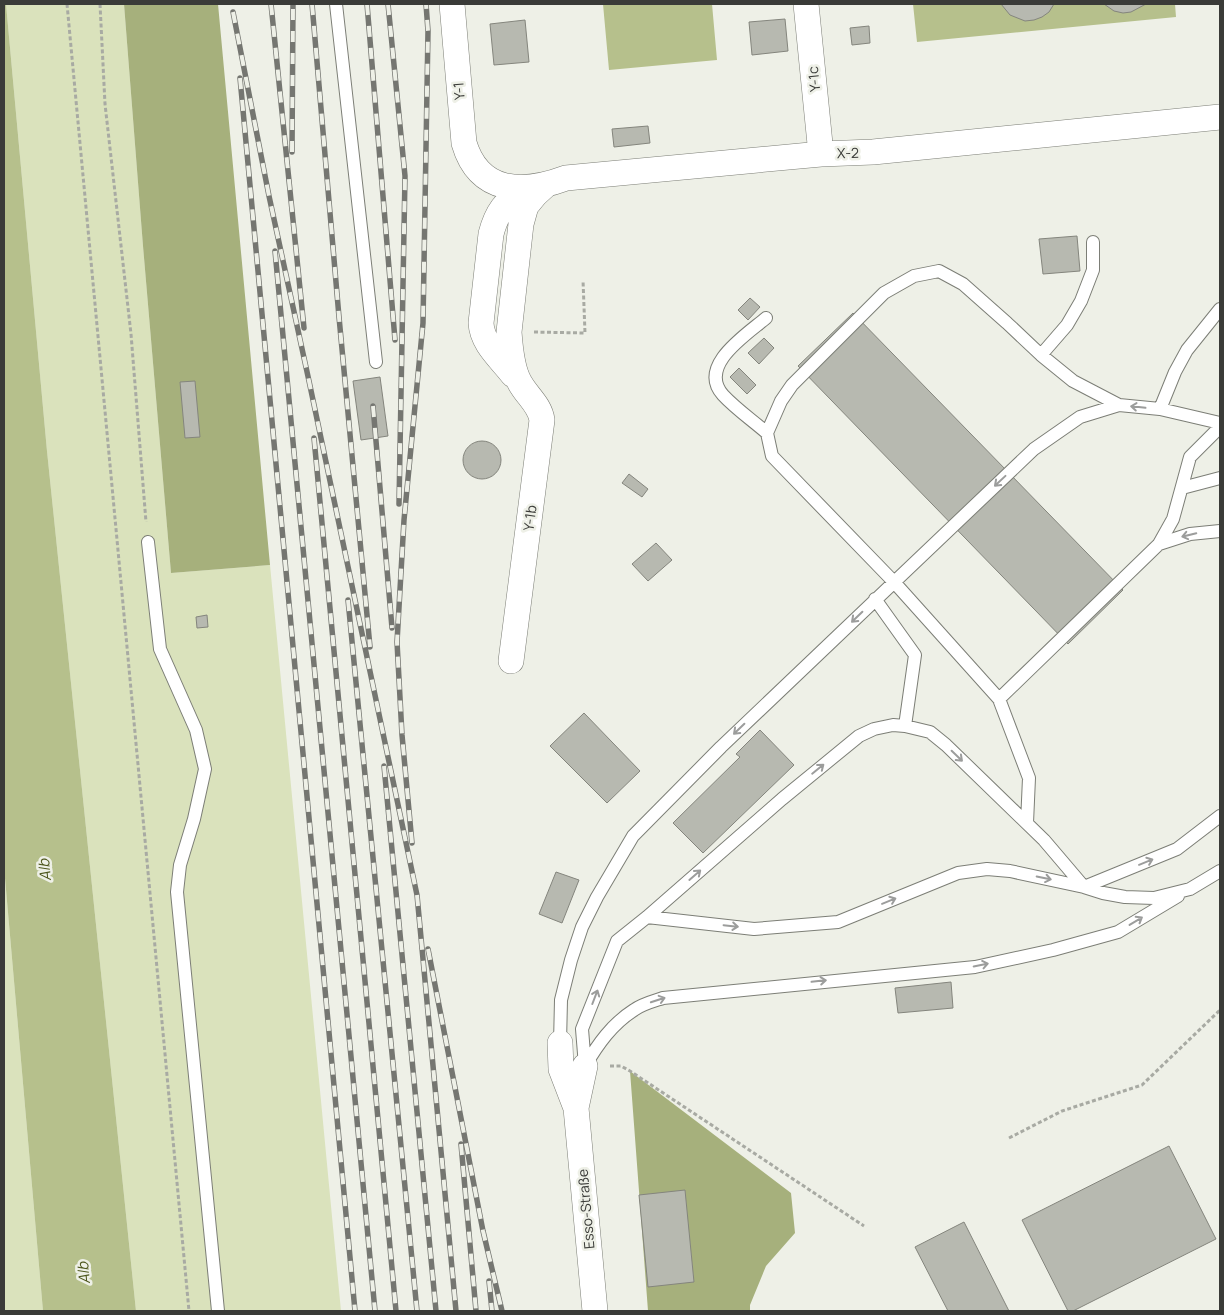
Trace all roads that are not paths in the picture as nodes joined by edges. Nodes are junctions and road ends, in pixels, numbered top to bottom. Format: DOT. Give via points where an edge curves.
graph roads {
  1 [pos="336,4"];
  2 [pos="452,4"];
  3 [pos="806,4"];
  4 [pos="1220,117"];
  5 [pos="821,154"];
  6 [pos="534,187"];
  7 [pos="1093,242"];
  8 [pos="1220,309"];
  9 [pos="766,318"];
  10 [pos="1041,355"];
  11 [pos="376,362"];
  12 [pos="519,381"];
  13 [pos="1119,406"];
  14 [pos="1160,409"];
  15 [pos="1220,423"];
  16 [pos="1220,427"];
  17 [pos="766,433"];
  18 [pos="1220,478"];
  19 [pos="1182,488"];
  20 [pos="1220,531"];
  21 [pos="148,542"];
  22 [pos="1159,544"];
  23 [pos="894,582"];
  24 [pos="876,599"];
  25 [pos="511,661"];
  26 [pos="999,699"];
  27 [pos="905,726"];
  28 [pos="1220,816"];
  29 [pos="1027,824"];
  30 [pos="1220,871"];
  31 [pos="1084,887"];
  32 [pos="1190,889"];
  33 [pos="648,917"];
  34 [pos="560,1043"];
  35 [pos="585,1066"];
  36 [pos="576,1108"];
  37 [pos="218,1311"];
  38 [pos="595,1311"];
  1 -- 11 [label="lane"];
  2 -- 6 [label="street, Y-1" via="468,158 480,173 492,181 508,186"];
  3 -- 5 [label="street, Y-1c"];
  4 -- 5 [label="street, X-2" via="873,152"];
  5 -- 6 [label="street, X-2" via="566,178"];
  6 -- 12 [label="street, Y-1b" via="535,195 526,206 520,224 509,332"];
  6 -- 12 [label="street, Y-1b" via="506,202 494,222 481,323 485,340"];
  7 -- 10 [label="lane" via="1093,270 1081,301 1067,325"];
  8 -- 14 [label="lane" via="1188,350"];
  9 -- 17 [label="lane" via="724,355 716,368 715,382 722,394"];
  10 -- 13 [label="lane" via="1073,381"];
  10 -- 17 [label="lane" via="963,284 940,272 914,276 884,294 792,385"];
  12 -- 25 [label="street, Y-1b" via="541,411 542,420"];
  14 -- 13 [label="lane, one-way"];
  13 -- 23 [label="lane, one-way" via="1080,417 1034,449"];
  14 -- 15 [label="lane"];
  16 -- 19 [label="lane" via="1190,456"];
  17 -- 23 [label="lane" via="772,456"];
  18 -- 19 [label="lane"];
  19 -- 22 [label="lane" via="1173,519"];
  20 -- 22 [label="lane, one-way" via="1190,534"];
  21 -- 37 [label="lane" via="160,649 196,730 206,769 180,865 176,892"];
  22 -- 26 [label="lane"];
  23 -- 24 [label="lane"];
  23 -- 26 [label="lane"];
  24 -- 27 [label="lane" via="916,654"];
  24 -- 34 [label="lane, one-way" via="720,747 632,836 582,927 561,1000"];
  26 -- 29 [label="lane" via="1029,778"];
  27 -- 29 [label="lane, one-way" via="930,732"];
  33 -- 27 [label="lane, one-way" via="859,736 874,729"];
  31 -- 28 [label="lane, one-way" via="1177,849"];
  29 -- 31 [label="lane"];
  30 -- 32 [label="lane"];
  31 -- 32 [label="lane" via="1125,897 1154,898"];
  33 -- 31 [label="lane, one-way" via="754,928 838,922 958,873 979,869 1010,871"];
  35 -- 32 [label="lane, one-way" via="613,1027 635,1009 663,998 976,967 1118,932"];
  35 -- 33 [label="lane, one-way" via="582,1029 609,958 617,942"];
  34 -- 36 [label="street, Esso-Straße" via="560,1069"];
  35 -- 36 [label="street, Esso-Straße"];
  36 -- 38 [label="street, Esso-Straße"];
}
